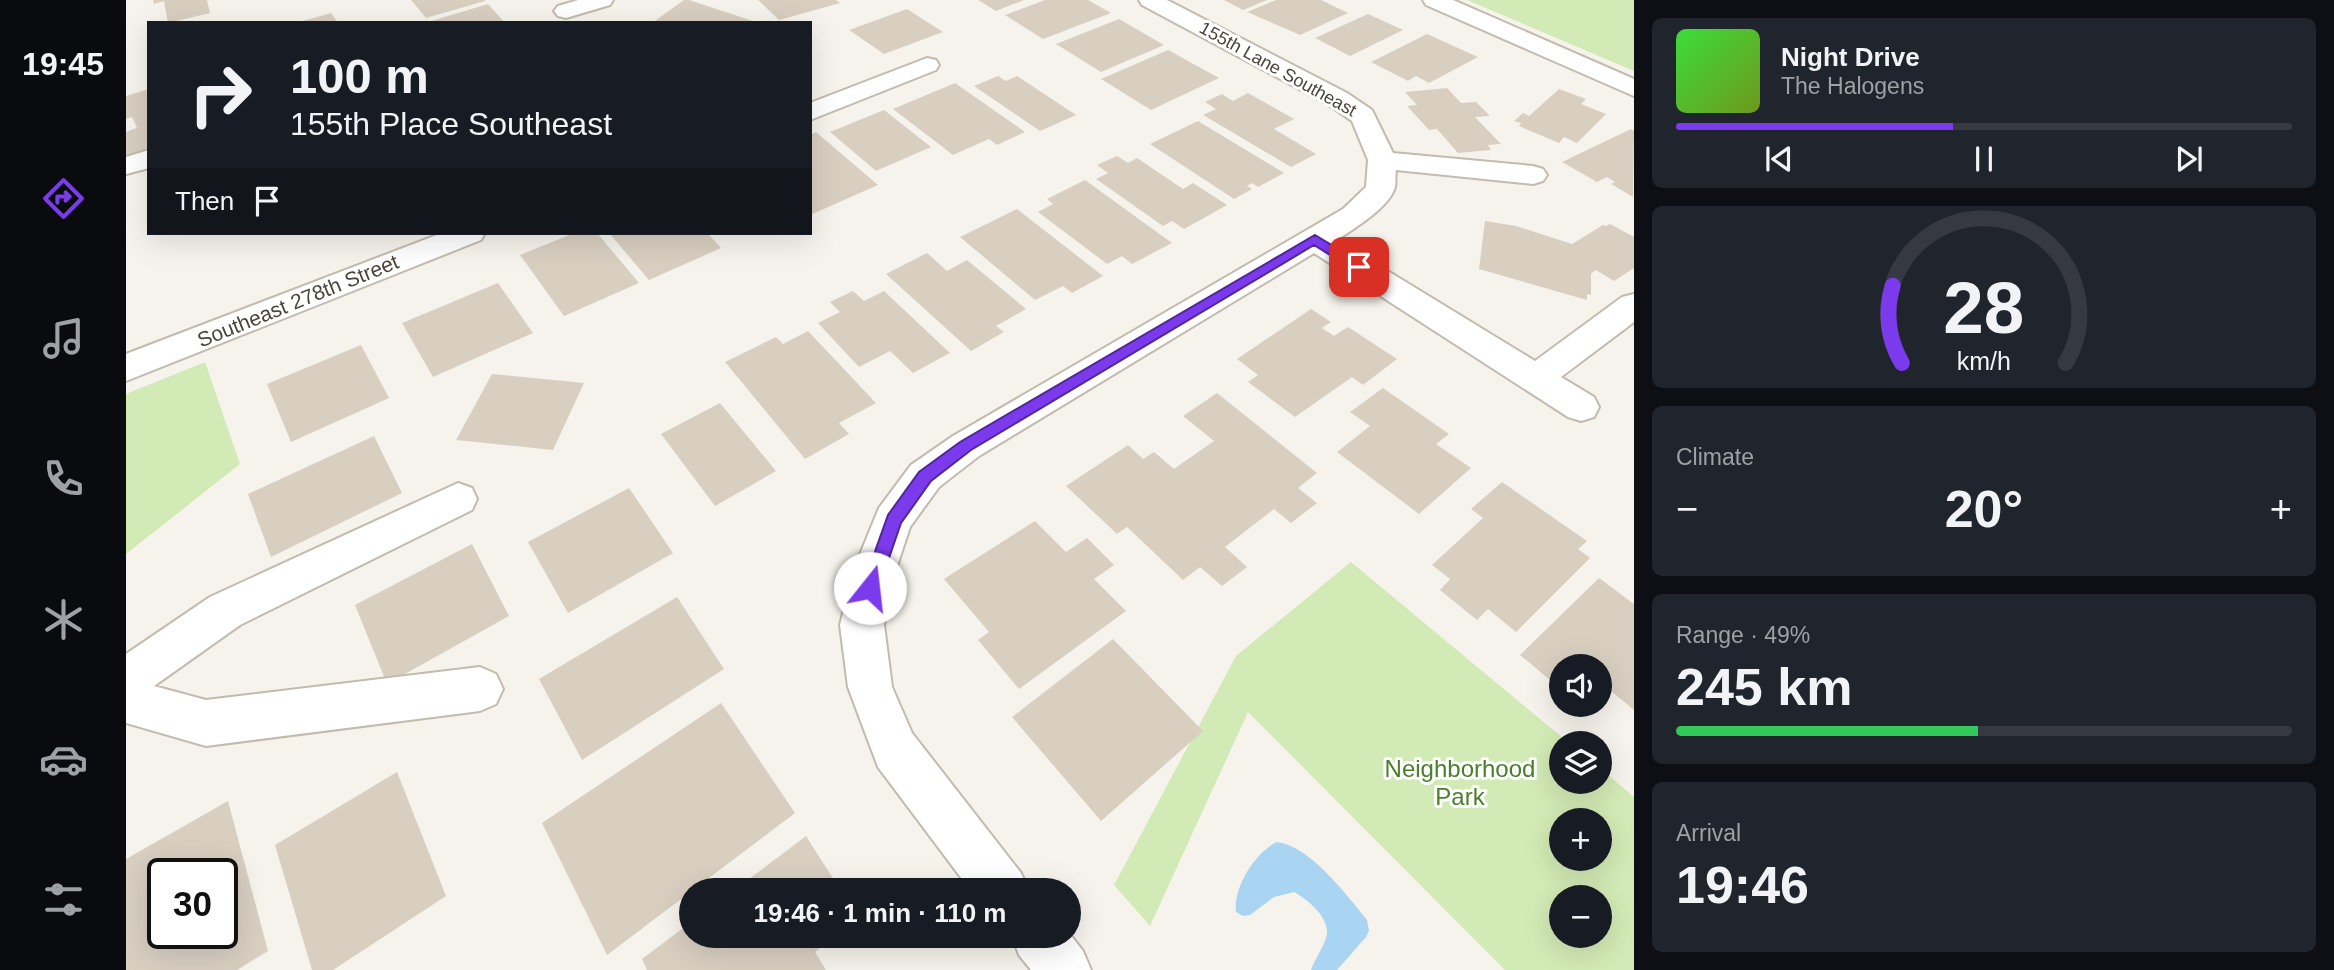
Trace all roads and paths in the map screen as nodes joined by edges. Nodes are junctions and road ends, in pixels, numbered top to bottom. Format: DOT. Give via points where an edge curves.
graph roads {
  1 [pos="602,0"];
  2 [pos="1150,0"];
  3 [pos="1434,0"];
  4 [pos="566,11"];
  5 [pos="927,65"];
  6 [pos="1634,88"];
  7 [pos="812,111"];
  8 [pos="147,159"];
  9 [pos="1382,160"];
  10 [pos="126,166"];
  11 [pos="1533,175"];
  12 [pos="465,235"];
  13 [pos="1315,240"];
  14 [pos="1634,305"];
  15 [pos="126,369"];
  16 [pos="1535,379"];
  17 [pos="1581,407"];
  18 [pos="458,499"];
  19 [pos="126,680"];
  20 [pos="480,689"];
  21 [pos="126,701"];
  22 [pos="993,878"];
  23 [pos="1047,948"];
  24 [pos="1064,970"];
  1 -- 4 [label="street"];
  2 -- 9 [label="street, 155th Lane Southeast" via="1355,110 1369,127"];
  3 -- 6 [label="street"];
  5 -- 7 [label="street"];
  8 -- 10 [label="street"];
  9 -- 11 [label="street"];
  9 -- 13 [label="street" via="1380,189 1354,216"];
  12 -- 15 [label="street, Southeast 278th Street"];
  13 -- 16 [label="street"];
  13 -- 22 [label="street" via="966,446 925,476 893,520 862,625 870,688 895,750"];
  14 -- 16 [label="street"];
  16 -- 17 [label="street"];
  18 -- 19 [label="street" via="225,611"];
  20 -- 21 [label="street" via="206,723"];
  23 -- 24 [label="street"];
}
